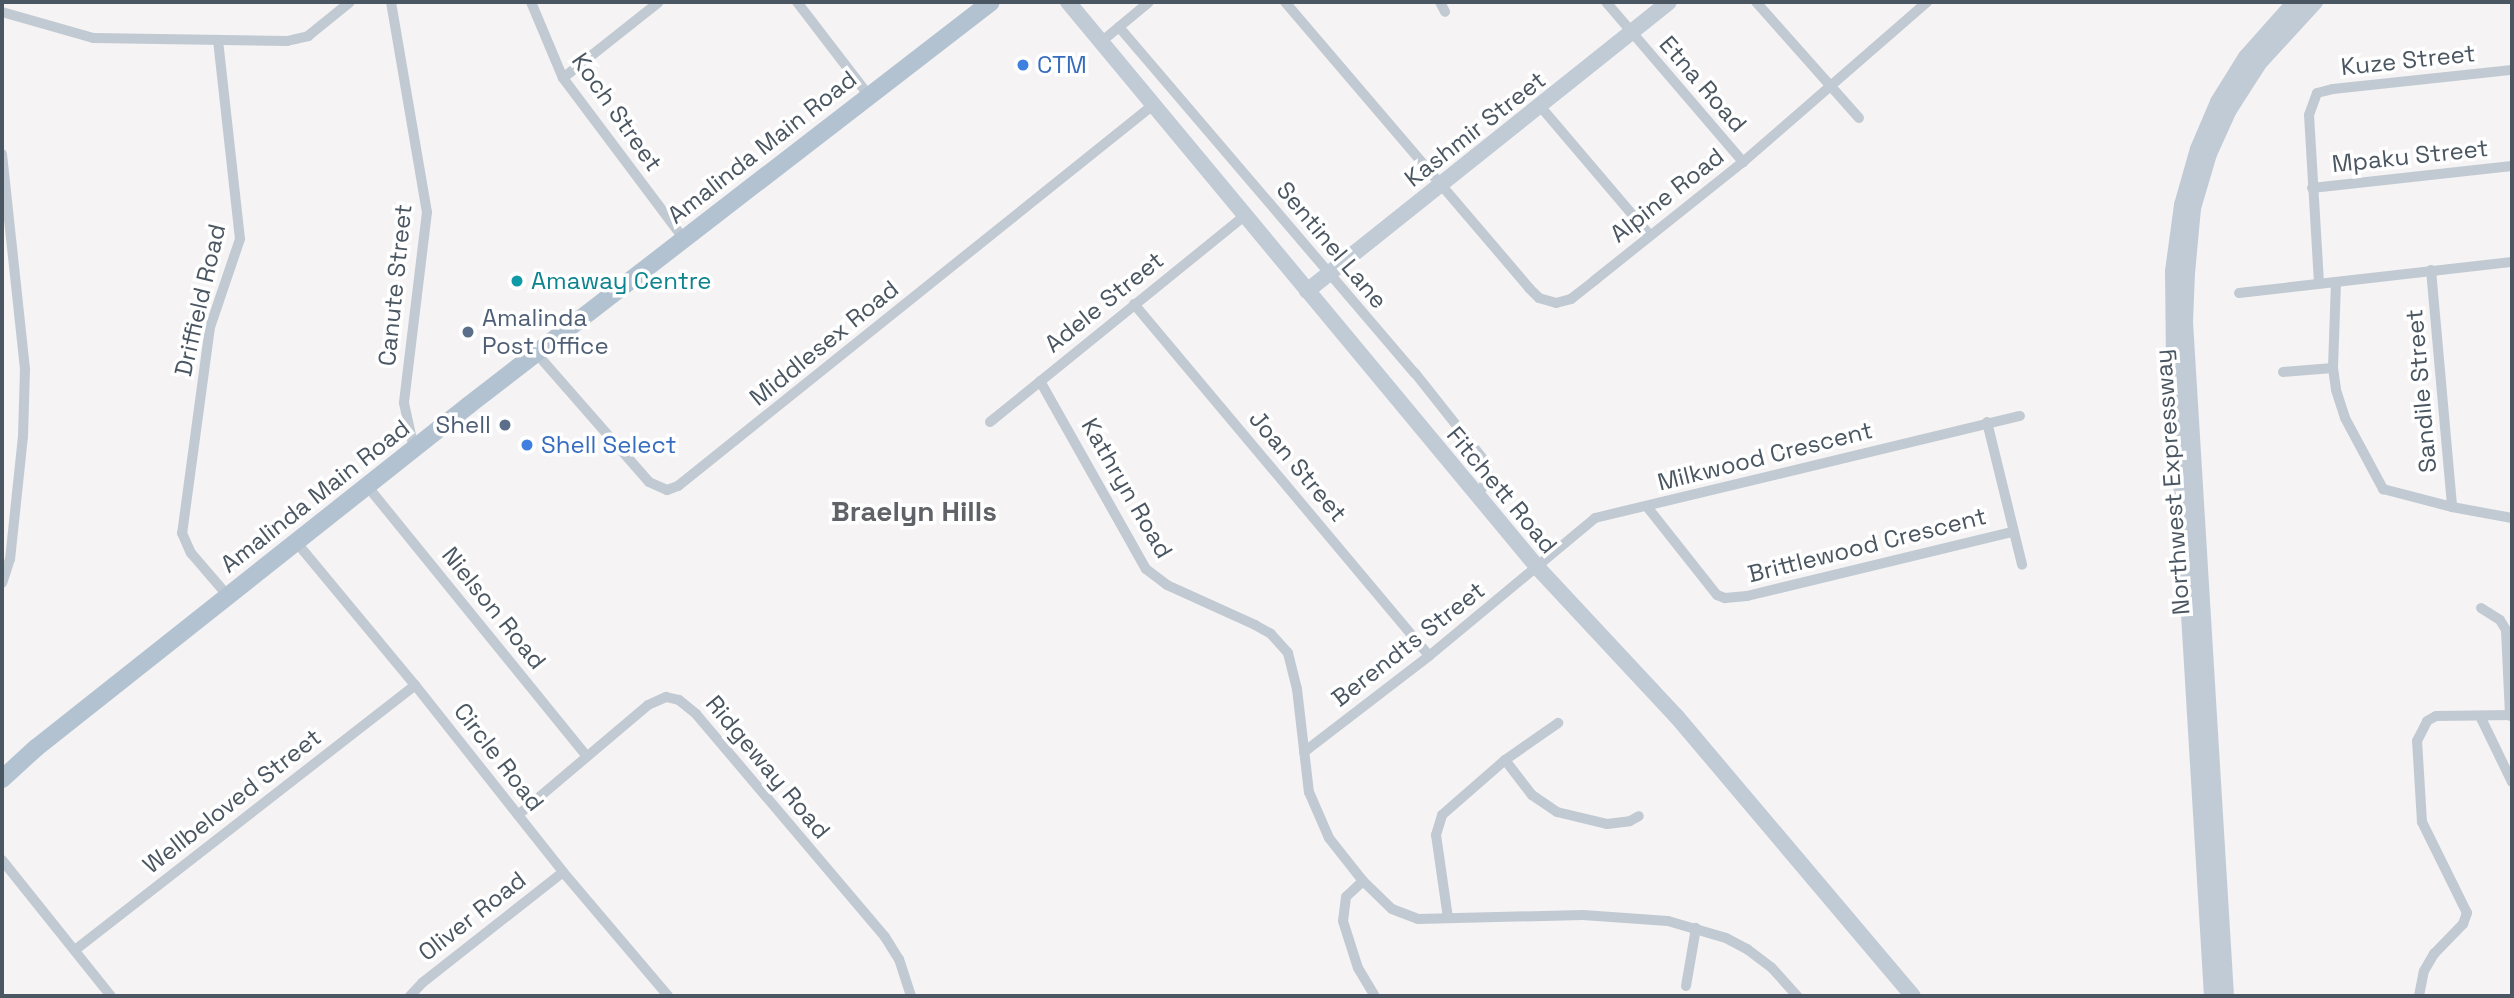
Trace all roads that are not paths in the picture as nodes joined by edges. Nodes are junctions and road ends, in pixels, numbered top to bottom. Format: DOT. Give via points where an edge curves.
graph roads {
  1 [pos="350,2"];
  2 [pos="391,2"];
  3 [pos="531,2"];
  4 [pos="659,2"];
  5 [pos="797,2"];
  6 [pos="991,2"];
  7 [pos="1068,2"];
  8 [pos="1149,2"];
  9 [pos="1285,2"];
  10 [pos="1606,2"];
  11 [pos="1669,2"];
  12 [pos="1756,2"];
  13 [pos="1927,2"];
  14 [pos="2295,2"];
  15 [pos="2315,2"];
  16 [pos="2,12"];
  17 [pos="1119,27"];
  18 [pos="1632,34"];
  19 [pos="218,40"];
  20 [pos="1101,42"];
  21 [pos="2512,70"];
  22 [pos="563,78"];
  23 [pos="1831,87"];
  24 [pos="869,96"];
  25 [pos="1153,105"];
  26 [pos="1541,106"];
  27 [pos="1859,118"];
  28 [pos="2,154"];
  29 [pos="1743,162"];
  30 [pos="2512,166"];
  31 [pos="1440,185"];
  32 [pos="2312,188"];
  33 [pos="1244,216"];
  34 [pos="1650,234"];
  35 [pos="684,239"];
  36 [pos="2512,262"];
  37 [pos="2431,270"];
  38 [pos="1328,274"];
  39 [pos="2336,282"];
  40 [pos="2319,283"];
  41 [pos="1307,291"];
  42 [pos="2239,293"];
  43 [pos="1134,304"];
  44 [pos="537,354"];
  45 [pos="2333,368"];
  46 [pos="2283,372"];
  47 [pos="1040,381"];
  48 [pos="2020,416"];
  49 [pos="990,422"];
  50 [pos="1987,422"];
  51 [pos="414,449"];
  52 [pos="368,487"];
  53 [pos="1477,496"];
  54 [pos="2452,507"];
  55 [pos="1648,508"];
  56 [pos="2512,518"];
  57 [pos="2,532"];
  58 [pos="2012,532"];
  59 [pos="10,543"];
  60 [pos="297,543"];
  61 [pos="2022,565"];
  62 [pos="1538,568"];
  63 [pos="2,583"];
  64 [pos="228,596"];
  65 [pos="2481,608"];
  66 [pos="1429,656"];
  67 [pos="415,685"];
  68 [pos="2511,715"];
  69 [pos="2481,718"];
  70 [pos="1558,723"];
  71 [pos="36,748"];
  72 [pos="1304,752"];
  73 [pos="587,756"];
  74 [pos="1505,760"];
  75 [pos="2,769"];
  76 [pos="2,779"];
  77 [pos="2512,782"];
  78 [pos="518,814"];
  79 [pos="1639,816"];
  80 [pos="2,860"];
  81 [pos="563,872"];
  82 [pos="1363,881"];
  83 [pos="1448,918"];
  84 [pos="1696,928"];
  85 [pos="75,950"];
  86 [pos="1686,986"];
  87 [pos="111,996"];
  88 [pos="410,996"];
  89 [pos="668,996"];
  90 [pos="911,996"];
  91 [pos="1376,996"];
  92 [pos="1797,996"];
  93 [pos="1913,996"];
  94 [pos="2212,996"];
  95 [pos="2226,996"];
  96 [pos="2419,996"];
  1 -- 19 [label="street" via="298,40"];
  2 -- 51 [label="street, Canute Street" via="427,212 404,403"];
  3 -- 22 [label="street, Koch Street"];
  4 -- 22 [label="street"];
  5 -- 24 [label="street"];
  6 -- 24 [label="main road, Amalinda Main Road"];
  7 -- 20 [label="main road, Fitchett Road"];
  8 -- 17 [label="street"];
  9 -- 31 [label="street"];
  10 -- 18 [label="street, Etna Road"];
  11 -- 18 [label="main road, Kashmir Street"];
  12 -- 23 [label="street"];
  13 -- 23 [label="street, Alpine Road"];
  14 -- 94 [label="main road, Northwest Expressway" via="2246,57 2218,102 2182,205 2173,271 2174,365"];
  15 -- 95 [label="main road, Northwest Expressway" via="2259,63 2229,110 2193,208 2187,273 2185,322"];
  16 -- 19 [label="street" via="93,38"];
  17 -- 20 [label="street"];
  17 -- 38 [label="street, Sentinel Lane"];
  18 -- 26 [label="main road, Kashmir Street"];
  18 -- 29 [label="street, Etna Road"];
  19 -- 64 [label="street, Driffield Road" via="240,239 210,327 182,533 191,553"];
  20 -- 25 [label="main road, Fitchett Road"];
  21 -- 32 [label="street, Kuze Street" via="2317,93 2309,115"];
  22 -- 35 [label="street, Koch Street"];
  23 -- 27 [label="street"];
  23 -- 29 [label="street, Alpine Road"];
  24 -- 35 [label="main road, Amalinda Main Road"];
  25 -- 33 [label="main road, Fitchett Road"];
  25 -- 44 [label="street, Middlesex Road" via="678,486 658,488 639,473"];
  26 -- 31 [label="main road, Kashmir Street"];
  26 -- 34 [label="street"];
  28 -- 59 [label="street" via="25,369 23,436"];
  29 -- 34 [label="street, Alpine Road"];
  30 -- 32 [label="street, Mpaku Street"];
  31 -- 34 [label="street, Alpine Road" via="1529,288 1547,302 1571,299"];
  31 -- 38 [label="main road, Kashmir Street"];
  32 -- 40 [label="street"];
  33 -- 41 [label="main road, Fitchett Road"];
  33 -- 43 [label="street, Adele Street"];
  35 -- 44 [label="main road, Amalinda Main Road"];
  36 -- 37 [label="street, Sandile Street"];
  37 -- 39 [label="street, Sandile Street"];
  37 -- 54 [label="street, Sandile Street"];
  38 -- 41 [label="main road, Kashmir Street"];
  38 -- 53 [label="street, Sentinel Lane" via="1484,460 1489,477"];
  39 -- 40 [label="street, Sandile Street"];
  39 -- 45 [label="street"];
  40 -- 42 [label="street, Sandile Street"];
  41 -- 53 [label="main road, Fitchett Road"];
  43 -- 47 [label="street, Adele Street"];
  43 -- 66 [label="street, Joan Street"];
  44 -- 51 [label="main road, Amalinda Main Road"];
  45 -- 46 [label="street"];
  45 -- 54 [label="street" via="2345,418 2383,489"];
  47 -- 49 [label="street, Adele Street"];
  47 -- 72 [label="street, Kathryn Road" via="1146,569 1167,584 1255,625 1287,653 1297,689"];
  48 -- 50 [label="street, Milkwood Crescent"];
  50 -- 55 [label="street, Milkwood Crescent"];
  50 -- 58 [label="street, Brittlewood Crescent"];
  51 -- 52 [label="main road, Amalinda Main Road"];
  52 -- 60 [label="main road, Amalinda Main Road"];
  52 -- 73 [label="street, Nielson Road"];
  53 -- 62 [label="main road, Fitchett Road"];
  54 -- 56 [label="street"];
  55 -- 58 [label="street, Brittlewood Crescent" via="1717,595 1735,598"];
  55 -- 62 [label="street, Milkwood Crescent" via="1595,518"];
  57 -- 59 [label="street"];
  58 -- 61 [label="street, Brittlewood Crescent"];
  59 -- 63 [label="street"];
  60 -- 64 [label="main road, Amalinda Main Road"];
  60 -- 67 [label="street, Circle Road"];
  62 -- 66 [label="street, Berendts Street"];
  62 -- 93 [label="main road, Fitchett Road" via="1677,717"];
  64 -- 71 [label="main road, Amalinda Main Road"];
  65 -- 68 [label="street" via="2500,620 2506,630"];
  66 -- 72 [label="street, Berendts Street"];
  67 -- 78 [label="street, Circle Road"];
  67 -- 85 [label="street, Wellbeloved Street"];
  68 -- 69 [label="street"];
  69 -- 77 [label="street"];
  69 -- 96 [label="street" via="2436,716 2427,721 2417,741 2422,822 2468,913 2434,954 2424,971"];
  70 -- 74 [label="street"];
  71 -- 75 [label="main road, Amalinda Main Road"];
  71 -- 76 [label="main road, Amalinda Main Road"];
  72 -- 82 [label="street, Kathryn Road" via="1309,792 1321,821"];
  73 -- 78 [label="street, Ridgeway Road"];
  73 -- 90 [label="street, Ridgeway Road" via="657,699 673,698 687,704 885,937"];
  74 -- 79 [label="street" via="1532,795 1556,812 1607,824"];
  74 -- 83 [label="street" via="1452,804 1437,825"];
  78 -- 81 [label="street, Circle Road"];
  80 -- 85 [label="street"];
  81 -- 88 [label="street, Oliver Road"];
  81 -- 89 [label="street, Circle Road"];
  82 -- 83 [label="street, Kathryn Road" via="1401,915"];
  82 -- 91 [label="street" via="1346,897 1343,921 1358,968"];
  83 -- 84 [label="street, Kathryn Road" via="1645,917"];
  84 -- 86 [label="street"];
  84 -- 92 [label="street, Kathryn Road" via="1759,957"];
  85 -- 87 [label="street"];
}
